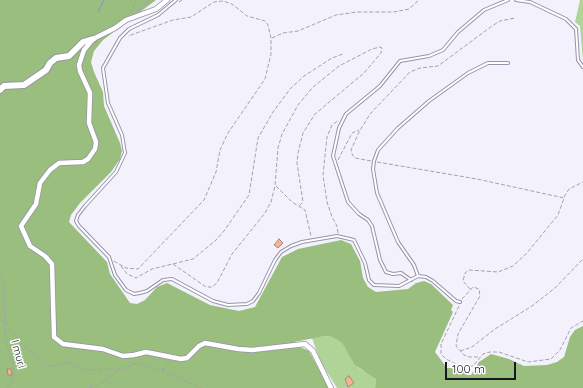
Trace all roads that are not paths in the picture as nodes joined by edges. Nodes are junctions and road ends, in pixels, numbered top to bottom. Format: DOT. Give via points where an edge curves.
graph roads {
  1 [pos="167,0"];
  2 [pos="176,0"];
  3 [pos="508,0"];
  4 [pos="516,0"];
  5 [pos="93,39"];
  6 [pos="508,63"];
  7 [pos="583,67"];
  8 [pos="0,90"];
  9 [pos="418,276"];
  10 [pos="411,280"];
  11 [pos="460,302"];
  12 [pos="331,388"];
  1 -- 5 [label="street" via="156,9 126,20"];
  2 -- 10 [label="lane" via="158,15 129,29 104,68 108,103 122,135 125,153 116,172 85,206 76,221 109,257 115,275 126,290 134,294 147,291 163,280 172,279 213,301 240,305 253,300 259,293 281,252 311,240 337,236 354,240 365,263 369,280 374,284 398,286"];
  3 -- 10 [label="lane" via="484,10 458,32 443,50 429,56 400,61 380,86 346,114 339,128 333,156 348,202 372,226 382,266 386,272 401,273"];
  4 -- 7 [label="lane" via="530,2 566,19 576,29 578,60"];
  5 -- 8 [label="street" via="83,42 69,56 56,58 46,70 24,85 4,86"];
  5 -- 12 [label="street" via="84,50 79,65 90,93 90,124 96,142 95,149 83,162 59,163 50,170 40,183 38,199 20,228 30,246 52,264 54,337 59,343 103,349 123,356 146,352 181,359 187,358 205,343 252,350 306,344 313,351"];
  6 -- 9 [label="lane" via="488,63 468,73 429,101 398,128 378,150 374,161 377,192 398,242 414,265"];
  9 -- 10 [label="lane"];
  9 -- 11 [label="lane" via="433,281"];
}
